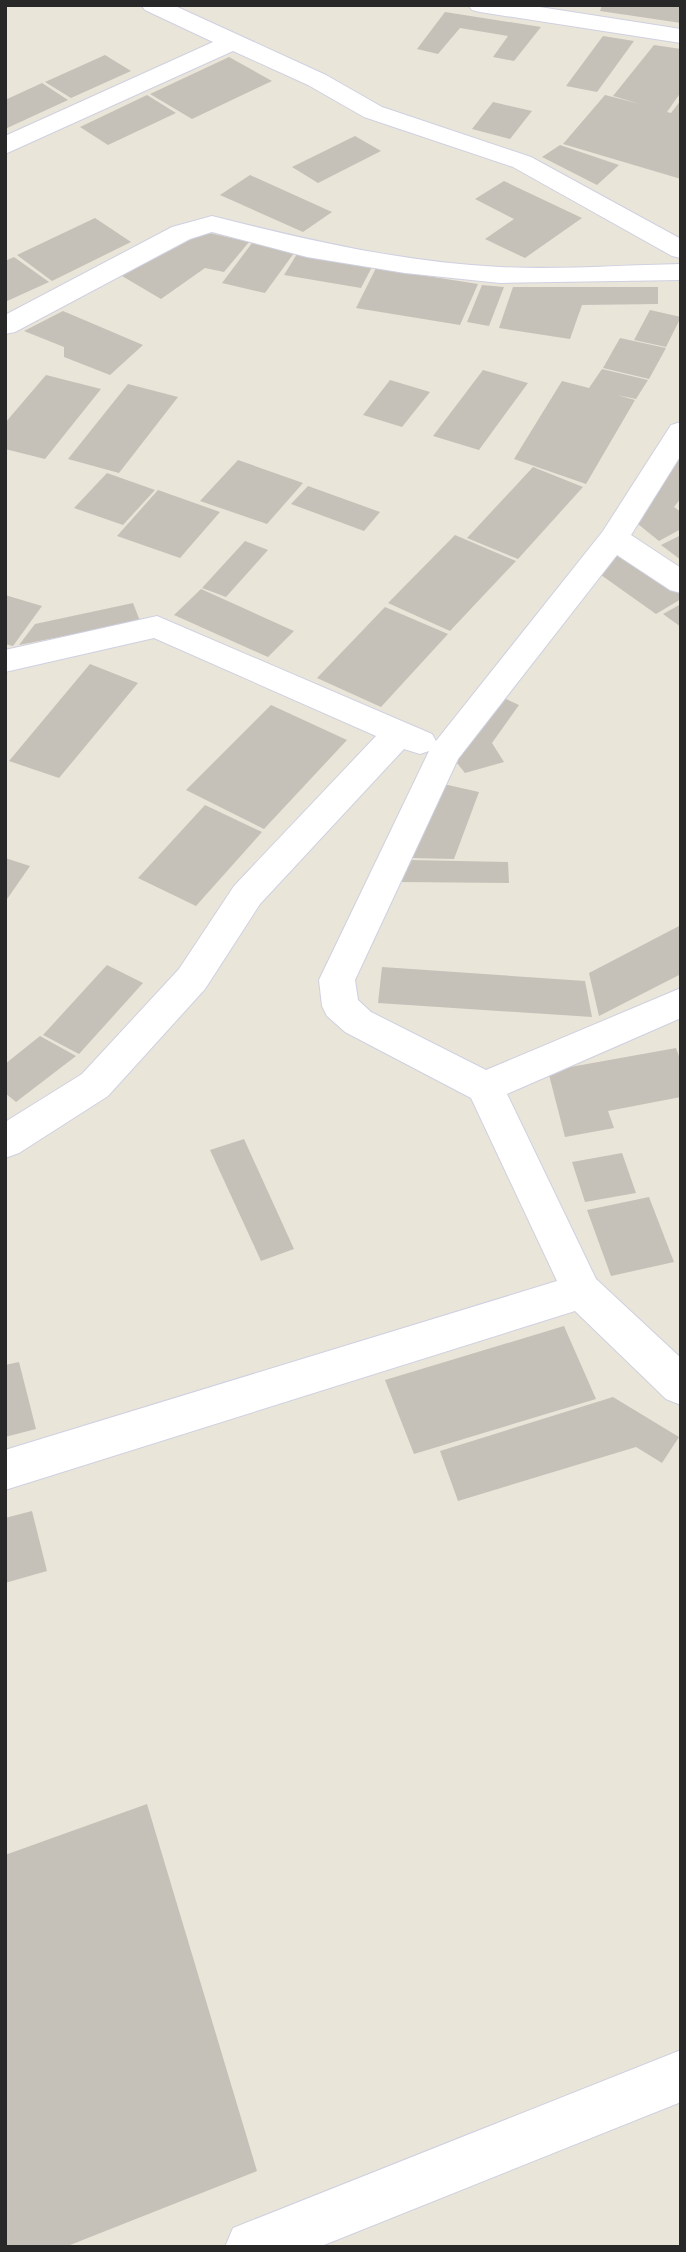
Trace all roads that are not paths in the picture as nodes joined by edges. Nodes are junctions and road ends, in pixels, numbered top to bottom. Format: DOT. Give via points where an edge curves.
graph roads {
  1 [pos="153,5"];
  2 [pos="480,5"];
  3 [pos="184,10"];
  4 [pos="681,36"];
  5 [pos="233,41"];
  6 [pos="5,146"];
  7 [pos="681,250"];
  8 [pos="681,272"];
  9 [pos="5,327"];
  10 [pos="681,431"];
  11 [pos="614,538"];
  12 [pos="681,583"];
  13 [pos="5,661"];
  14 [pos="399,733"];
  15 [pos="444,754"];
  16 [pos="681,1002"];
  17 [pos="485,1087"];
  18 [pos="5,1142"];
  19 [pos="582,1290"];
  20 [pos="681,1386"];
  21 [pos="5,1469"];
  22 [pos="681,2076"];
  23 [pos="252,2247"];
  1 -- 3 [label="street"];
  2 -- 4 [label="street"];
  3 -- 5 [label="street"];
  5 -- 6 [label="street"];
  5 -- 7 [label="street" via="373,111 522,162"];
  8 -- 9 [label="street" via="500,275 307,249 212,224 181,233"];
  10 -- 11 [label="street"];
  11 -- 12 [label="street"];
  11 -- 15 [label="street"];
  13 -- 14 [label="street" via="157,627"];
  14 -- 15 [label="street"];
  14 -- 18 [label="street" via="247,895 192,979 95,1085"];
  15 -- 17 [label="street" via="337,980 340,1006 358,1023"];
  16 -- 17 [label="street"];
  17 -- 19 [label="street"];
  19 -- 20 [label="street"];
  19 -- 21 [label="street"];
  22 -- 23 [label="street"];
}
